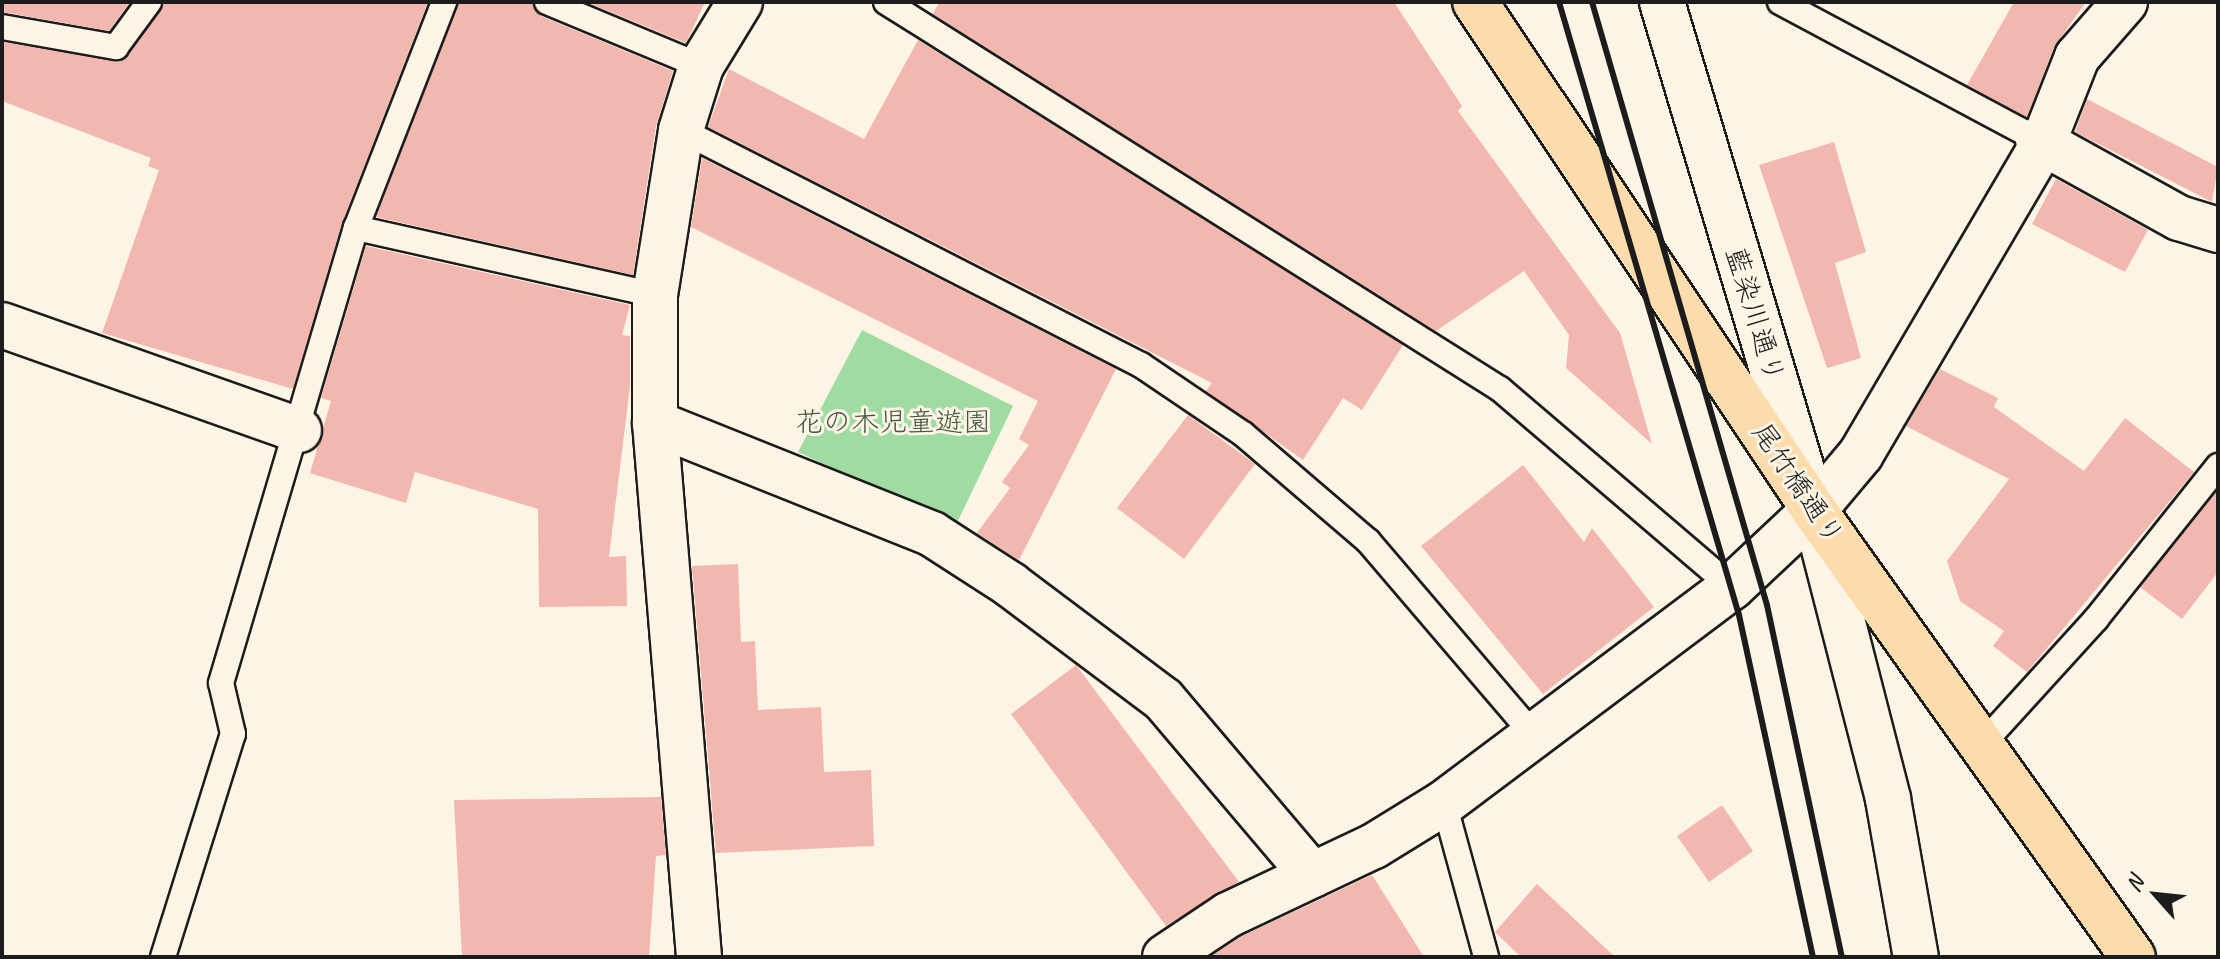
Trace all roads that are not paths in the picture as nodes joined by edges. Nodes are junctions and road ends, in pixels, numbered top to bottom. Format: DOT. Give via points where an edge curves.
graph roads {
  1 [pos="149,2"];
  2 [pos="444,2"];
  3 [pos="547,2"];
  4 [pos="740,2"];
  5 [pos="886,2"];
  6 [pos="1475,2"];
  7 [pos="1662,2"];
  8 [pos="1780,2"];
  9 [pos="2125,2"];
  10 [pos="2,27"];
  11 [pos="701,66"];
  12 [pos="681,130"];
  13 [pos="2040,143"];
  14 [pos="356,228"];
  15 [pos="2218,230"];
  16 [pos="655,295"];
  17 [pos="2,325"];
  18 [pos="655,423"];
  19 [pos="299,430"];
  20 [pos="2218,466"];
  21 [pos="1814,510"];
  22 [pos="1732,587"];
  23 [pos="1533,734"];
  24 [pos="1985,741"];
  25 [pos="1444,803"];
  26 [pos="1312,875"];
  27 [pos="163,957"];
  28 [pos="699,957"];
  29 [pos="1165,957"];
  30 [pos="1486,957"];
  31 [pos="1916,957"];
  32 [pos="2133,957"];
  1 -- 10 [label="lane" via="116,47"];
  2 -- 14 [label="lane"];
  3 -- 11 [label="lane"];
  4 -- 11 [label="street"];
  5 -- 22 [label="lane" via="1500,389"];
  6 -- 21 [label="main road, 尾竹橋通り"];
  7 -- 21 [label="street, 藍染川通り"];
  8 -- 13 [label="lane"];
  9 -- 13 [label="street" via="2077,57"];
  11 -- 12 [label="street"];
  12 -- 16 [label="street"];
  12 -- 23 [label="lane" via="1141,365 1243,434 1368,541"];
  13 -- 15 [label="street" via="2179,218"];
  13 -- 21 [label="street" via="1861,454"];
  14 -- 16 [label="lane"];
  14 -- 19 [label="lane"];
  16 -- 18 [label="street"];
  17 -- 19 [label="street"];
  18 -- 26 [label="street" via="932,534 1011,585 1163,699"];
  18 -- 28 [label="street"];
  19 -- 27 [label="lane" via="221,683 233,734"];
  20 -- 24 [label="lane"];
  21 -- 22 [label="street"];
  21 -- 24 [label="main road, 尾竹橋通り"];
  21 -- 31 [label="street, 藍染川通り" via="1888,799"];
  22 -- 23 [label="street"];
  23 -- 25 [label="street"];
  24 -- 32 [label="main road, 尾竹橋通り"];
  25 -- 26 [label="street"];
  25 -- 30 [label="lane"];
  26 -- 29 [label="street" via="1228,915"];
}
